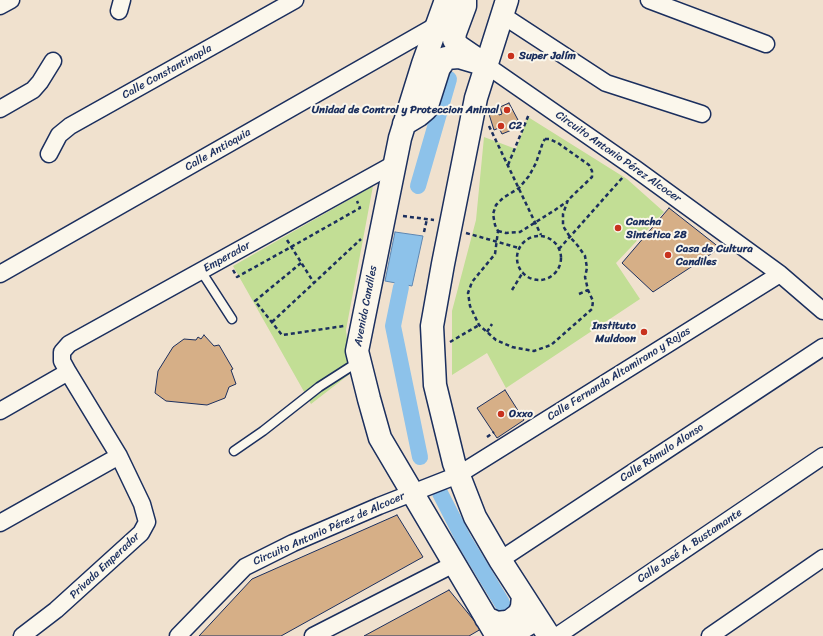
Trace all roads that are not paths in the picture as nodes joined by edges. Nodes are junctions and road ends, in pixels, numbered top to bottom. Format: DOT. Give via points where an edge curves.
graph roads {
  1 [pos="295,0"];
  2 [pos="446,0"];
  3 [pos="465,0"];
  4 [pos="649,0"];
  5 [pos="504,7"];
  6 [pos="437,25"];
  7 [pos="766,44"];
  8 [pos="53,61"];
  9 [pos="486,65"];
  10 [pos="0,109"];
  11 [pos="702,114"];
  12 [pos="404,124"];
  13 [pos="49,154"];
  14 [pos="394,164"];
  15 [pos="201,271"];
  16 [pos="0,274"];
  17 [pos="780,274"];
  18 [pos="367,301"];
  19 [pos="823,311"];
  20 [pos="232,319"];
  21 [pos="353,324"];
  22 [pos="823,346"];
  23 [pos="356,350"];
  24 [pos="62,352"];
  25 [pos="68,372"];
  26 [pos="0,411"];
  27 [pos="234,451"];
  28 [pos="119,456"];
  29 [pos="823,456"];
  30 [pos="452,477"];
  31 [pos="416,491"];
  32 [pos="0,523"];
  33 [pos="823,558"];
  34 [pos="500,560"];
  35 [pos="454,564"];
  36 [pos="518,623"];
  37 [pos="22,636"];
  38 [pos="178,636"];
  39 [pos="313,636"];
  40 [pos="557,636"];
  41 [pos="710,636"];
  1 -- 13 [label="street, Calle Constantinopla" via="70,126 60,135"];
  2 -- 6 [label="main road, Avenida Candiles"];
  3 -- 9 [label="main road" via="455,33 455,43"];
  4 -- 7 [label="street"];
  5 -- 9 [label="main road, Avenida Candiles"];
  5 -- 11 [label="street" via="606,83"];
  6 -- 12 [label="main road, Avenida Candiles"];
  6 -- 16 [label="street, Calle Antioquia"];
  8 -- 10 [label="street" via="33,90"];
  9 -- 12 [label="main road" via="459,57 446,58 439,68 426,109"];
  9 -- 17 [label="street, Circuito Antonio Pérez Alcocer" via="633,166"];
  9 -- 30 [label="main road, Avenida Candiles" via="442,224 432,326 435,385"];
  12 -- 14 [label="main road, Avenida Candiles"];
  14 -- 15 [label="street, Emperador"];
  14 -- 18 [label="main road, Avenida Candiles" via="392,217"];
  15 -- 20 [label="lane"];
  15 -- 24 [label="street, Emperador" via="70,344"];
  17 -- 19 [label="street, Circuito Antonio Pérez Alcocer"];
  17 -- 30 [label="street, Calle Fernando Altamirano y Rojas"];
  18 -- 21 [label="lane" via="356,312"];
  18 -- 23 [label="main road, Avenida Candiles"];
  22 -- 34 [label="street, Calle Rómulo Alonso"];
  23 -- 27 [label="lane" via="319,388"];
  23 -- 31 [label="main road, Avenida Candiles" via="380,438"];
  24 -- 25 [label="street, Privada Emperador" via="62,361"];
  25 -- 26 [label="street"];
  25 -- 28 [label="street, Privada Emperador"];
  28 -- 32 [label="street"];
  28 -- 37 [label="street, Privada Emperador" via="142,504 147,522 141,533 56,610"];
  29 -- 40 [label="street, Calle José A. Bustamante"];
  30 -- 31 [label="street, Circuito Antonio Pérez de Alcocer"];
  30 -- 34 [label="main road, Avenida Candiles"];
  31 -- 35 [label="main road, Avenida Candiles"];
  31 -- 38 [label="street, Circuito Antonio Pérez de Alcocer" via="294,543 245,567"];
  33 -- 41 [label="street"];
  34 -- 36 [label="main road, Avenida Candiles"];
  35 -- 36 [label="main road, Avenida Candiles"];
  35 -- 39 [label="street"];
}
